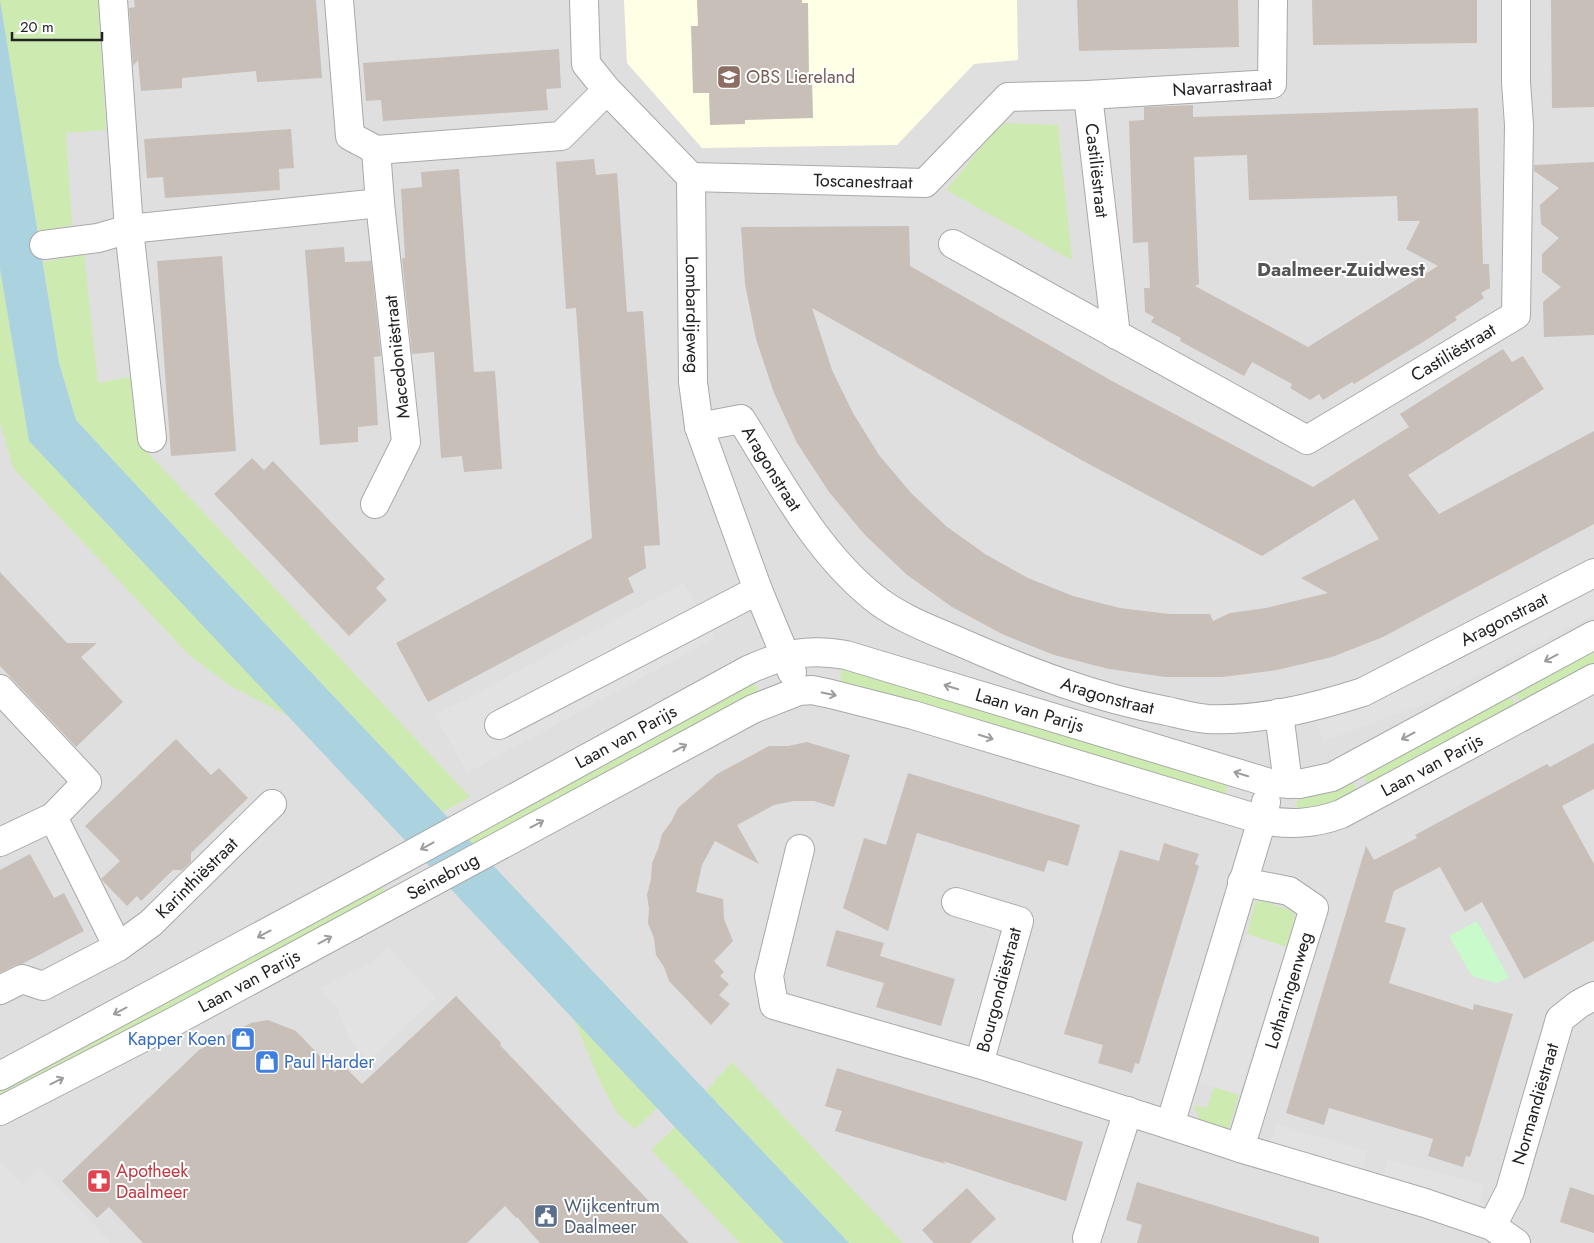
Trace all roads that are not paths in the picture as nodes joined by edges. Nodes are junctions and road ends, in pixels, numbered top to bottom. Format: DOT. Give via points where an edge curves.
graph roads {
  1 [pos="113,0"];
  2 [pos="339,0"];
  3 [pos="584,0"];
  4 [pos="1273,0"];
  5 [pos="1516,0"];
  6 [pos="607,90"];
  7 [pos="1088,95"];
  8 [pos="376,150"];
  9 [pos="691,177"];
  10 [pos="380,202"];
  11 [pos="129,229"];
  12 [pos="953,244"];
  13 [pos="44,245"];
  14 [pos="1116,335"];
  15 [pos="699,427"];
  16 [pos="152,438"];
  17 [pos="375,504"];
  18 [pos="1594,573"];
  19 [pos="758,590"];
  20 [pos="1594,635"];
  21 [pos="786,655"];
  22 [pos="1594,678"];
  23 [pos="0,689"];
  24 [pos="799,691"];
  25 [pos="1279,713"];
  26 [pos="499,724"];
  27 [pos="1279,784"];
  28 [pos="272,804"];
  29 [pos="53,817"];
  30 [pos="1262,820"];
  31 [pos="470,822"];
  32 [pos="0,842"];
  33 [pos="494,848"];
  34 [pos="800,849"];
  35 [pos="368,878"];
  36 [pos="1242,882"];
  37 [pos="956,902"];
  38 [pos="391,904"];
  39 [pos="118,947"];
  40 [pos="0,990"];
  41 [pos="1594,996"];
  42 [pos="980,1064"];
  43 [pos="0,1076"];
  44 [pos="0,1111"];
  45 [pos="1128,1111"];
  46 [pos="1170,1125"];
  47 [pos="1240,1148"];
  48 [pos="1492,1226"];
  49 [pos="1087,1238"];
  50 [pos="1516,1243"];
  1 -- 11 [label="street"];
  2 -- 8 [label="street" via="350,136"];
  3 -- 6 [label="street" via="586,64"];
  4 -- 7 [label="street, Navarrastraat" via="1272,84"];
  5 -- 14 [label="street, Castiliëstraat" via="1519,125 1516,315 1307,440"];
  6 -- 8 [label="street" via="561,136"];
  6 -- 9 [label="street"];
  7 -- 9 [label="street, Toscanestraat" via="1008,97 925,183"];
  7 -- 14 [label="street, Castiliëstraat"];
  8 -- 10 [label="street, Macedoniëstraat"];
  9 -- 15 [label="street, Lombardijeweg" via="693,382"];
  10 -- 11 [label="street"];
  10 -- 17 [label="street, Macedoniëstraat" via="406,442"];
  11 -- 13 [label="street" via="98,238"];
  11 -- 16 [label="street"];
  12 -- 14 [label="street, Castiliëstraat"];
  15 -- 19 [label="street, Lombardijeweg"];
  15 -- 25 [label="street, Aragonstraat" via="741,419 827,551 873,597 899,615 999,659 1118,700 1207,719"];
  18 -- 25 [label="street, Aragonstraat" via="1363,692"];
  19 -- 21 [label="street, Lombardijeweg"];
  19 -- 26 [label="street"];
  20 -- 27 [label="street, Laan van Parijs, one-way" via="1332,777 1315,782"];
  21 -- 24 [label="street"];
  27 -- 21 [label="street, Laan van Parijs, one-way" via="846,655 819,652"];
  21 -- 31 [label="street, Laan van Parijs" via="748,670"];
  22 -- 30 [label="street, Laan van Parijs" via="1327,820 1280,824"];
  23 -- 29 [label="street" via="87,782"];
  24 -- 30 [label="street, Laan van Parijs, one-way" via="812,690 913,715"];
  33 -- 24 [label="street, Laan van Parijs, one-way" via="754,708"];
  25 -- 27 [label="street"];
  27 -- 30 [label="street"];
  28 -- 39 [label="street, Karinthiëstraat" via="152,923"];
  29 -- 32 [label="street"];
  29 -- 39 [label="street"];
  30 -- 36 [label="street"];
  31 -- 35 [label="street, Seinebrug, one-way"];
  33 -- 38 [label="street, Seinebrug"];
  34 -- 42 [label="street, Bourgondiëstraat" via="769,976 774,1006"];
  35 -- 43 [label="street, Laan van Parijs, one-way"];
  36 -- 46 [label="street"];
  36 -- 47 [label="street, Lotharingenweg" via="1289,891 1314,908"];
  37 -- 42 [label="street, Bourgondiëstraat" via="1019,921"];
  44 -- 38 [label="street, Laan van Parijs, one-way"];
  39 -- 40 [label="street, Karinthiëstraat" via="43,986 22,979"];
  41 -- 48 [label="street, Normandiëstraat" via="1560,1019 1510,1191"];
  42 -- 45 [label="street, Bourgondiëstraat"];
  45 -- 46 [label="street, Bourgondiëstraat"];
  45 -- 49 [label="street"];
  46 -- 47 [label="street"];
  47 -- 48 [label="street"];
  48 -- 50 [label="street"];
}
